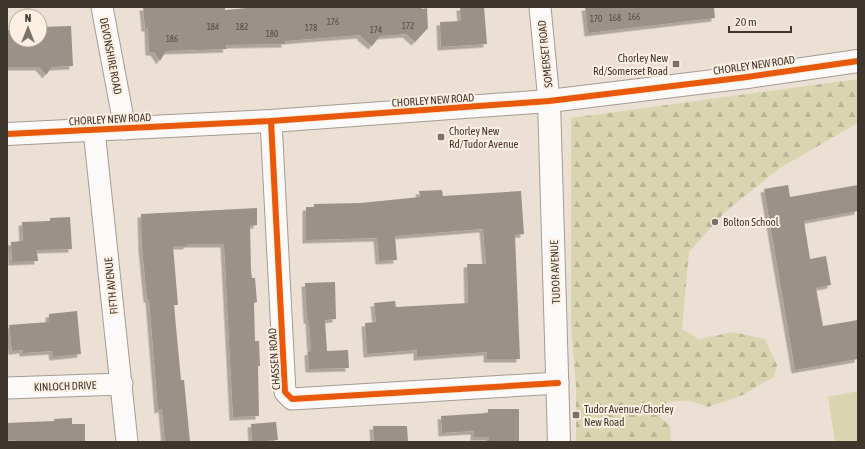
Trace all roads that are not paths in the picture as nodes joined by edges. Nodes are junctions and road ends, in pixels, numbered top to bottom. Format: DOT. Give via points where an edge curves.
graph roads {
  1 [pos="102,7"];
  2 [pos="540,7"];
  3 [pos="858,61"];
  4 [pos="549,101"];
  5 [pos="272,121"];
  6 [pos="125,129"];
  7 [pos="94,130"];
  8 [pos="7,134"];
  9 [pos="558,383"];
  10 [pos="122,384"];
  11 [pos="7,388"];
  12 [pos="127,442"];
  13 [pos="559,442"];
  1 -- 6 [label="street, DEVONSHIRE ROAD"];
  2 -- 4 [label="street, SOMERSET ROAD"];
  3 -- 4 [label="main road, CHORLEY NEW ROAD"];
  4 -- 5 [label="main road, CHORLEY NEW ROAD"];
  4 -- 9 [label="main road, TUDOR AVENUE"];
  5 -- 6 [label="main road, CHORLEY NEW ROAD"];
  5 -- 9 [label="street, CHASSEN ROAD" via="285,392 292,399"];
  6 -- 7 [label="main road, CHORLEY NEW ROAD"];
  7 -- 8 [label="main road, CHORLEY NEW ROAD"];
  7 -- 10 [label="street, FIFTH AVENUE"];
  9 -- 13 [label="main road, TUDOR AVENUE"];
  10 -- 11 [label="street, KINLOCH DRIVE"];
  10 -- 12 [label="street, FIFTH AVENUE"];
}
